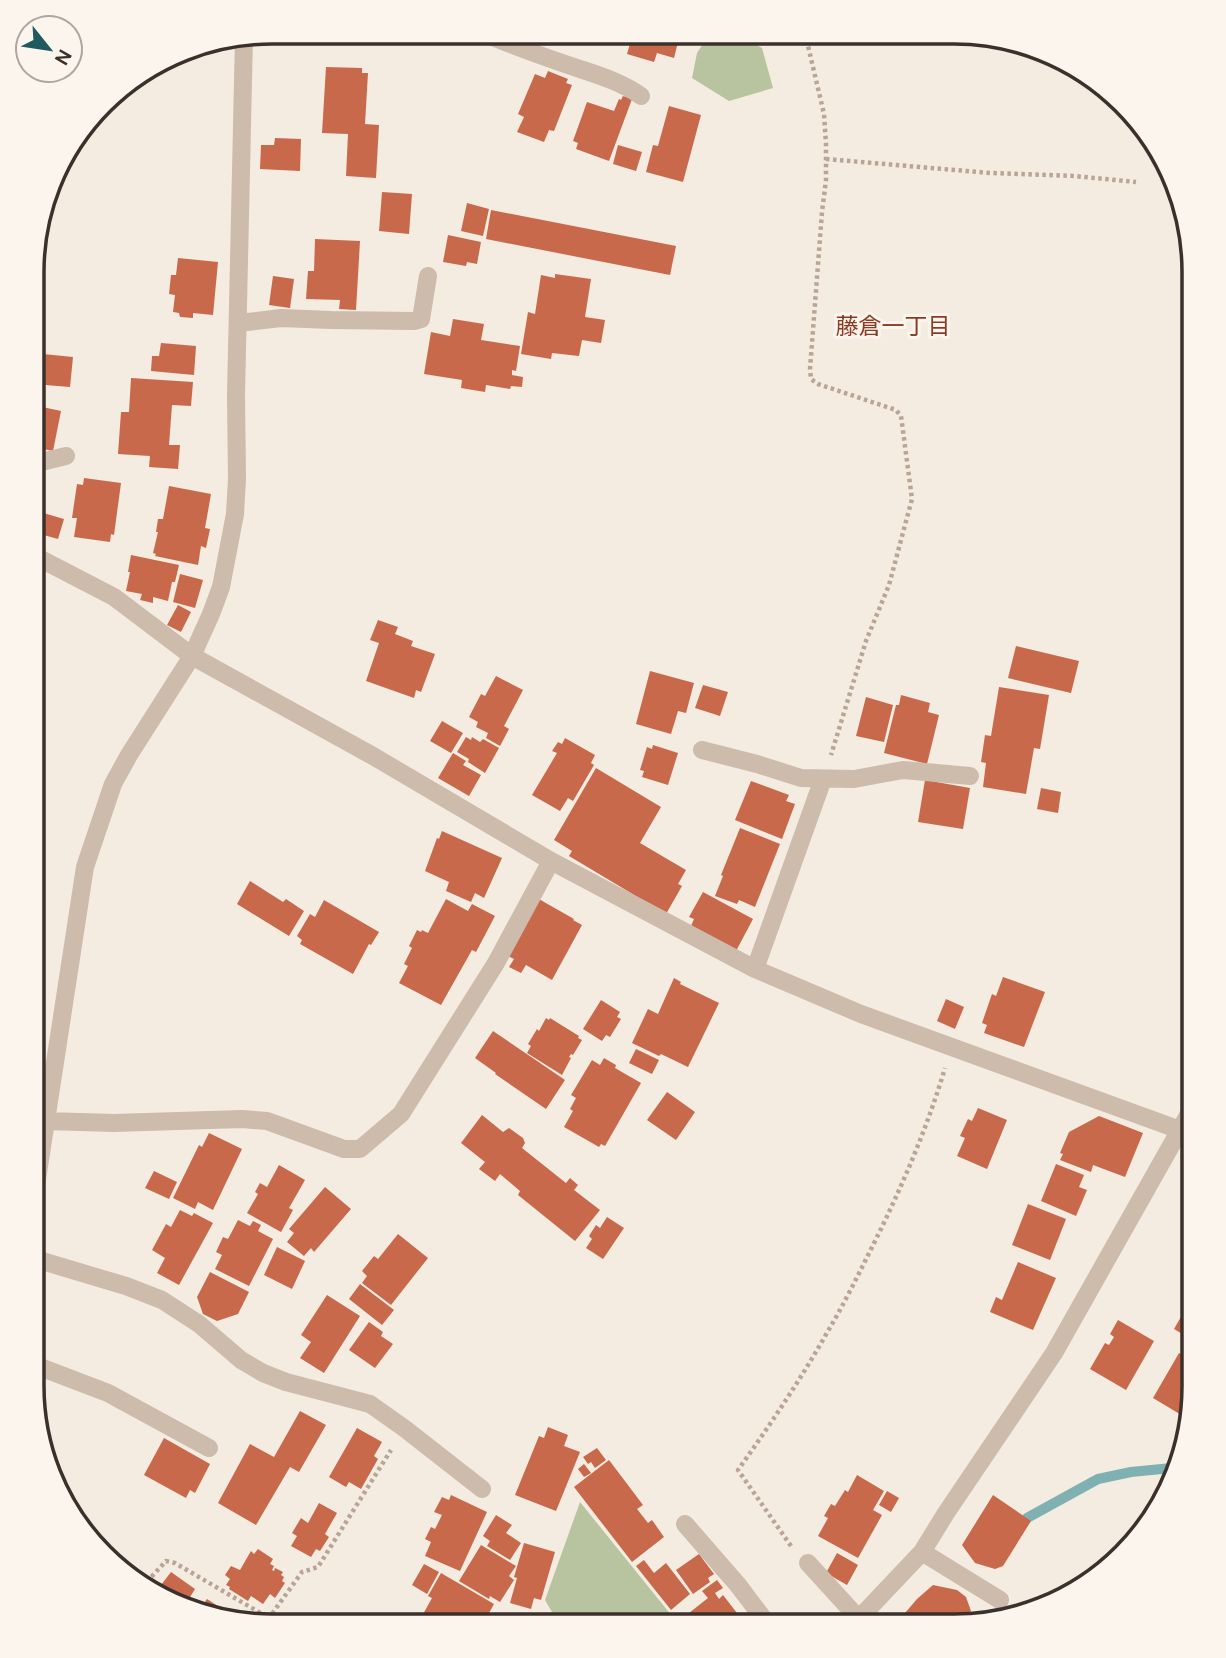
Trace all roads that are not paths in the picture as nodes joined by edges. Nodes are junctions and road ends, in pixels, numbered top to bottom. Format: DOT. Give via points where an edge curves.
graph roads {
  1 [pos="509,44"];
  2 [pos="244,46"];
  3 [pos="641,96"];
  4 [pos="428,275"];
  5 [pos="239,323"];
  6 [pos="65,456"];
  7 [pos="44,461"];
  8 [pos="44,561"];
  9 [pos="192,656"];
  10 [pos="702,750"];
  11 [pos="971,776"];
  12 [pos="823,779"];
  13 [pos="551,861"];
  14 [pos="755,969"];
  15 [pos="46,1121"];
  16 [pos="1182,1132"];
  17 [pos="44,1134"];
  18 [pos="1182,1142"];
  19 [pos="44,1262"];
  20 [pos="44,1369"];
  21 [pos="209,1447"];
  22 [pos="482,1489"];
  23 [pos="685,1524"];
  24 [pos="922,1552"];
  25 [pos="808,1563"];
  26 [pos="1000,1600"];
  27 [pos="760,1614"];
  28 [pos="849,1614"];
  29 [pos="864,1614"];
  1 -- 3 [label="street"];
  2 -- 5 [label="street"];
  4 -- 5 [label="street" via="421,319 414,321 281,318"];
  5 -- 9 [label="street" via="234,514 221,587"];
  6 -- 7 [label="street"];
  8 -- 9 [label="street" via="114,597"];
  9 -- 13 [label="street"];
  9 -- 15 [label="street" via="113,784 85,867"];
  10 -- 12 [label="street" via="801,778"];
  11 -- 12 [label="street" via="903,769 854,779"];
  12 -- 14 [label="street"];
  13 -- 14 [label="street"];
  13 -- 15 [label="street" via="496,963 401,1114 360,1149 344,1149 267,1121"];
  14 -- 16 [label="street" via="861,1014"];
  15 -- 17 [label="street"];
  18 -- 24 [label="street" via="1054,1353"];
  19 -- 22 [label="street" via="162,1300 263,1373 370,1404"];
  20 -- 21 [label="street" via="108,1393"];
  23 -- 27 [label="street"];
  24 -- 26 [label="street"];
  24 -- 29 [label="street"];
  25 -- 28 [label="street"];
}
